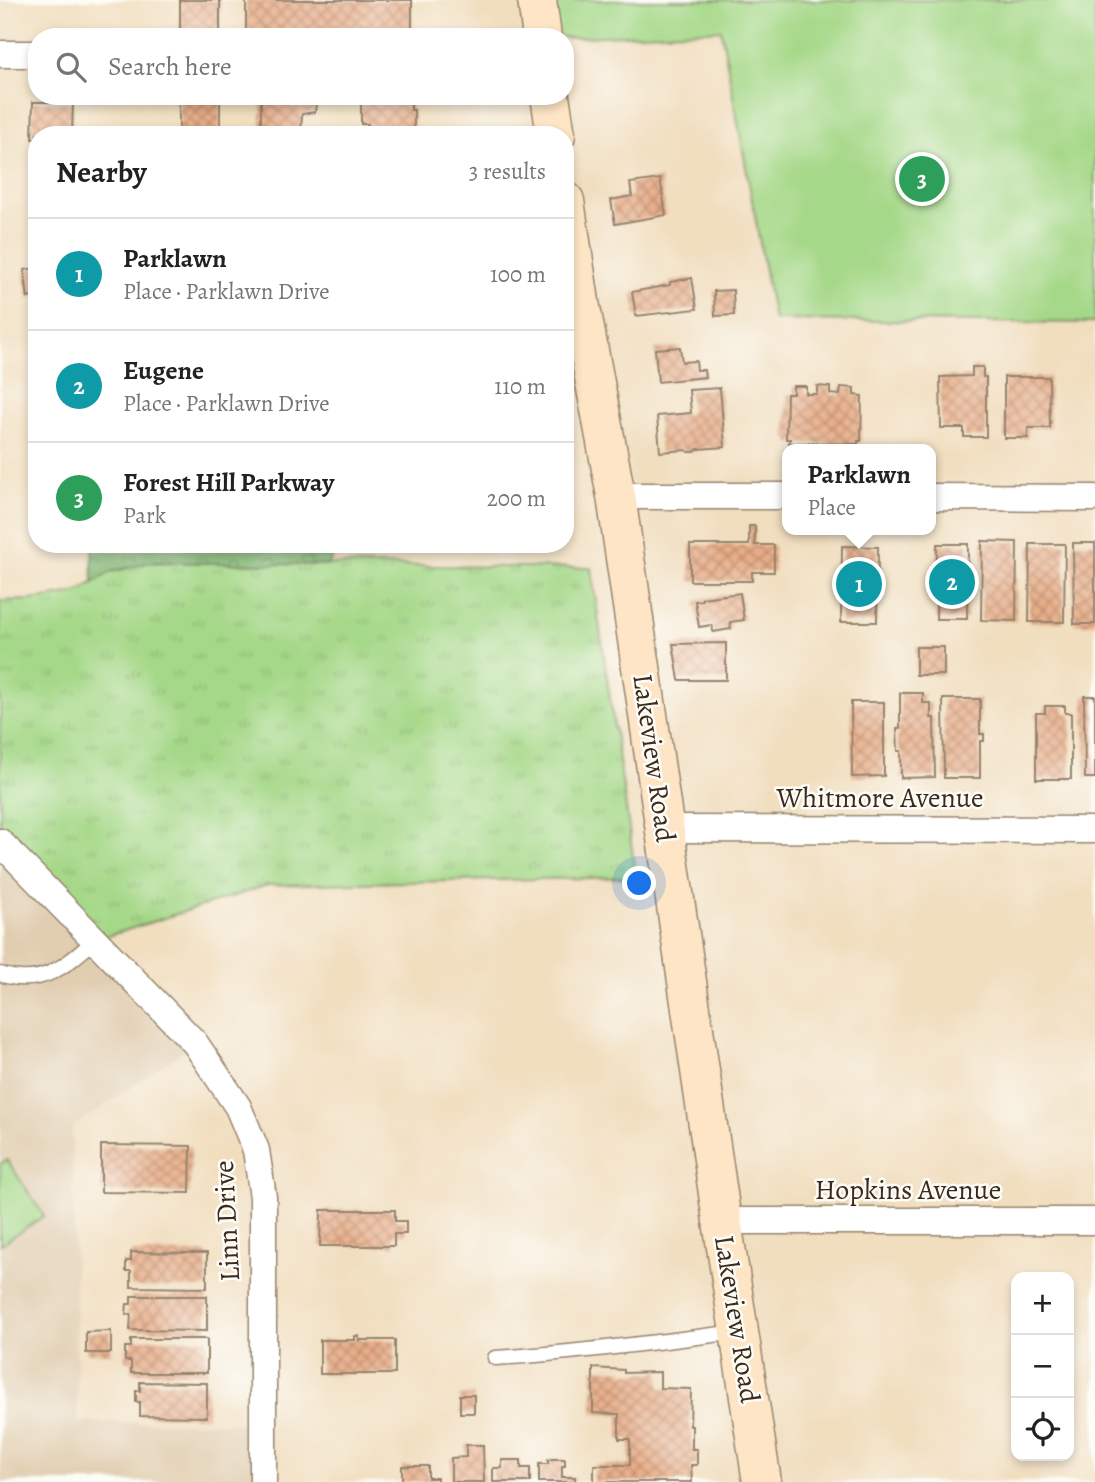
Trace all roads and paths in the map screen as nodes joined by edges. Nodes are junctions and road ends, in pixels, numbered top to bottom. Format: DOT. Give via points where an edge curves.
graph roads {
  1 [pos="537,0"];
  2 [pos="541,28"];
  3 [pos="0,54"];
  4 [pos="28,54"];
  5 [pos="551,105"];
  6 [pos="555,126"];
  7 [pos="574,262"];
  8 [pos="615,496"];
  9 [pos="782,496"];
  10 [pos="936,497"];
  11 [pos="1095,498"];
  12 [pos="664,829"];
  13 [pos="1095,831"];
  14 [pos="0,842"];
  15 [pos="95,940"];
  16 [pos="0,974"];
  17 [pos="722,1221"];
  18 [pos="1095,1221"];
  19 [pos="739,1332"];
  20 [pos="495,1358"];
  21 [pos="263,1482"];
  22 [pos="762,1482"];
  1 -- 2 [label="street"];
  3 -- 4 [label="street"];
  5 -- 6 [label="street"];
  7 -- 8 [label="street, Lakeview Road"];
  8 -- 9 [label="street"];
  8 -- 12 [label="street, Lakeview Road"];
  10 -- 11 [label="street"];
  12 -- 13 [label="street, Whitmore Avenue"];
  12 -- 17 [label="street, Lakeview Road"];
  14 -- 15 [label="street, Linn Drive"];
  15 -- 16 [label="lane" via="45,976 31,979"];
  15 -- 21 [label="street, Linn Drive" via="195,1043 238,1107 256,1150 263,1197"];
  17 -- 18 [label="street, Hopkins Avenue"];
  17 -- 19 [label="street, Lakeview Road"];
  19 -- 20 [label="lane"];
  19 -- 22 [label="street, Lakeview Road"];
}
